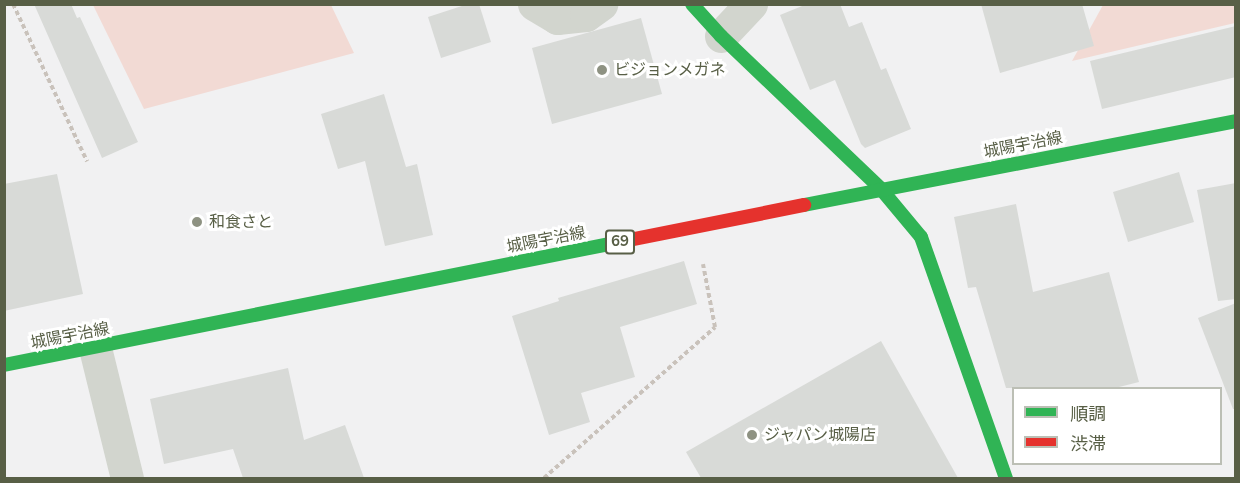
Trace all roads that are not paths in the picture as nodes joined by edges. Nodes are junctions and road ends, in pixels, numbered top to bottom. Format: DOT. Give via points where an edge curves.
graph roads {
  1 [pos="534,4"];
  2 [pos="601,4"];
  3 [pos="693,4"];
  4 [pos="751,4"];
  5 [pos="721,36"];
  6 [pos="1236,122"];
  7 [pos="881,189"];
  8 [pos="95,348"];
  9 [pos="4,365"];
  10 [pos="127,478"];
  11 [pos="1006,478"];
  1 -- 2 [label="street" via="557,18 586,15"];
  3 -- 5 [label="main road"];
  4 -- 5 [label="street"];
  5 -- 7 [label="main road"];
  6 -- 7 [label="main road, 城陽宇治線 / 69"];
  7 -- 8 [label="main road, 城陽宇治線 / 69"];
  7 -- 11 [label="main road" via="921,237"];
  8 -- 9 [label="main road, 城陽宇治線 / 69"];
  8 -- 10 [label="street"];
}
